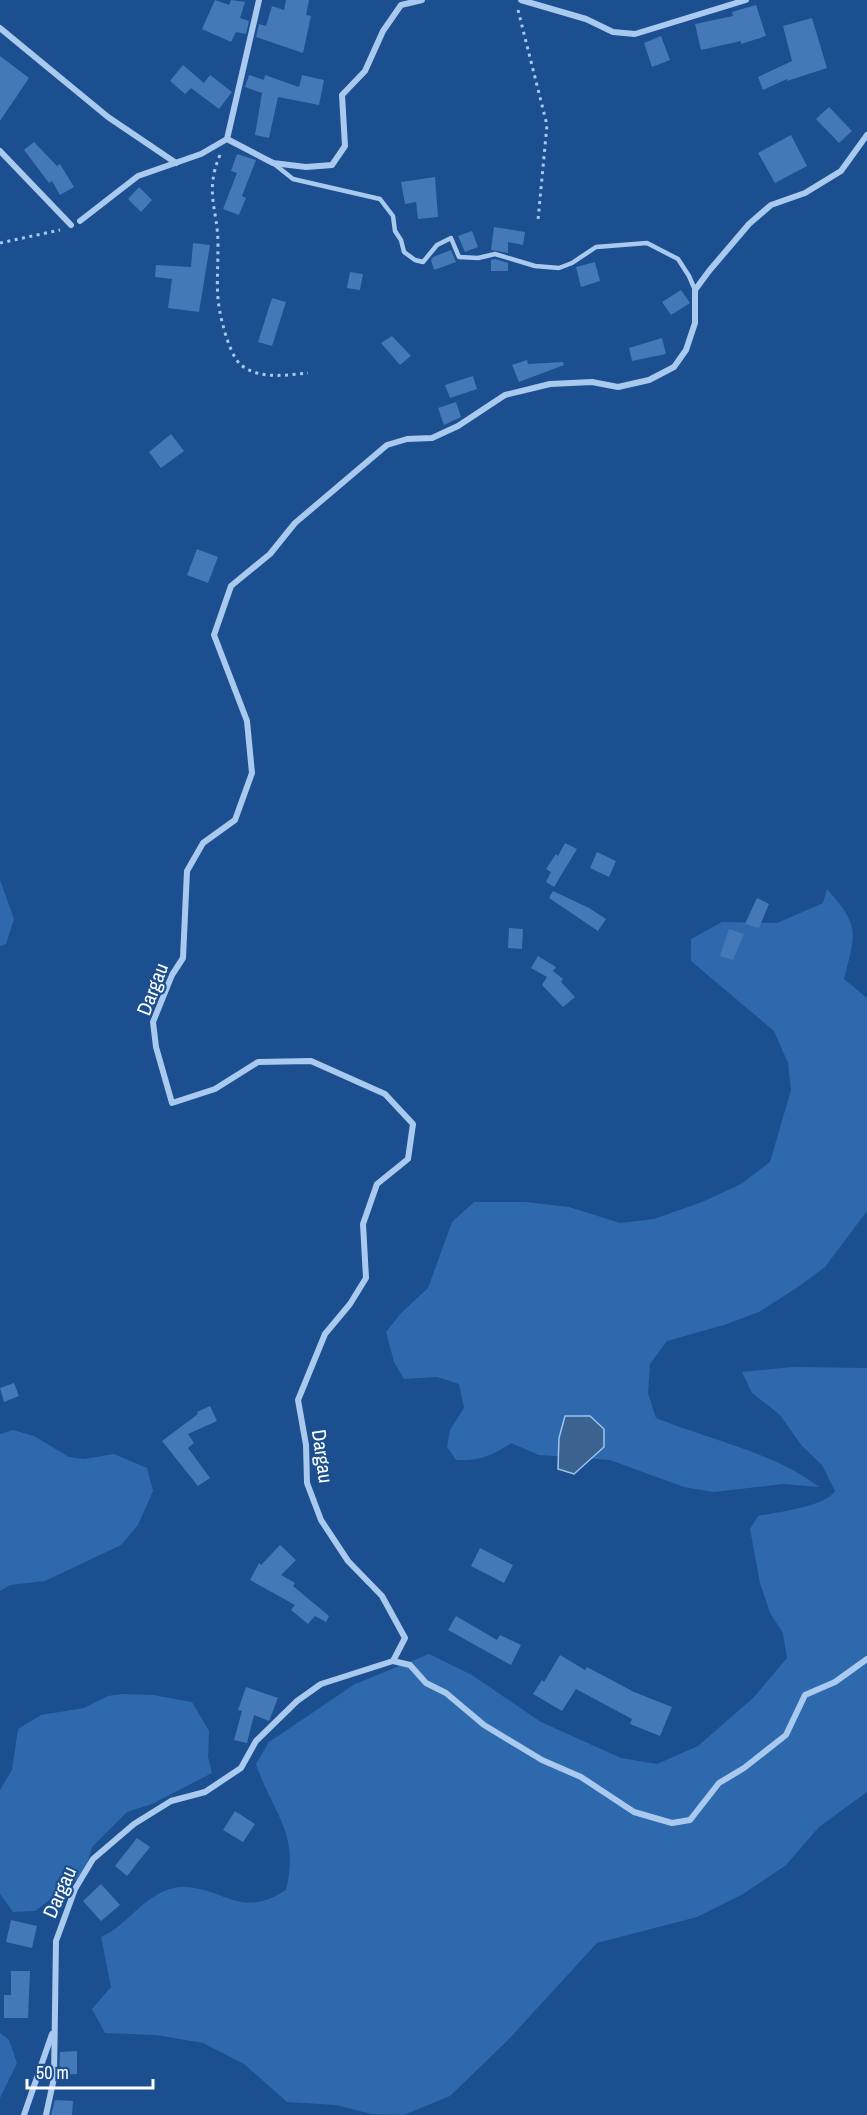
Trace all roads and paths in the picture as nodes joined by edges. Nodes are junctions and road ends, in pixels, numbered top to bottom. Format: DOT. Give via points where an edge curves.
graph roads {
  1 [pos="259,0"];
  2 [pos="423,0"];
  3 [pos="515,0"];
  4 [pos="521,0"];
  5 [pos="746,0"];
  6 [pos="0,28"];
  7 [pos="867,135"];
  8 [pos="227,139"];
  9 [pos="0,151"];
  10 [pos="176,163"];
  11 [pos="273,163"];
  12 [pos="538,220"];
  13 [pos="80,221"];
  14 [pos="71,225"];
  15 [pos="0,243"];
  16 [pos="695,290"];
  17 [pos="308,373"];
  18 [pos="867,1659"];
  19 [pos="393,1661"];
  20 [pos="55,2027"];
  21 [pos="24,2115"];
  22 [pos="46,2115"];
  1 -- 8 [label="street"];
  2 -- 11 [label="street" via="400,5 365,71 342,95 345,146 332,165"];
  3 -- 12 [label="path" via="547,125"];
  4 -- 5 [label="street" via="586,19 613,32 635,34"];
  6 -- 10 [label="street" via="108,117"];
  7 -- 16 [label="street" via="841,171 805,193 771,205 749,224"];
  8 -- 10 [label="street"];
  8 -- 11 [label="street"];
  8 -- 17 [label="path" via="214,171 211,198 218,244 218,308 230,346 241,364 271,377"];
  9 -- 14 [label="street"];
  10 -- 13 [label="street" via="138,176"];
  11 -- 16 [label="lane" via="293,178 380,199 393,216 404,252 415,261 423,262 437,245 451,238 459,257 495,254 548,268 572,263 596,247 647,243 678,259"];
  14 -- 15 [label="path"];
  16 -- 19 [label="street, Dargau" via="695,323 686,350 674,366 649,380 618,387 592,382 550,384 505,395 432,438 387,445 295,523 270,555 231,586 214,635 247,721 252,773 235,820 203,843 187,871 183,958 153,1022 156,1047 172,1103 215,1089 258,1062 311,1060 385,1094 413,1124 408,1159 377,1184 363,1224 366,1278 325,1334 298,1400 308,1483 321,1520 348,1561 382,1596 402,1632 405,1638"];
  18 -- 19 [label="street" via="835,1682 805,1695 786,1735 718,1783 690,1820 672,1823 634,1812 581,1778 542,1760 426,1683 411,1665"];
  19 -- 20 [label="street, Dargau" via="321,1684 297,1701 256,1741 242,1768 205,1792 171,1801 134,1824 93,1859 75,1889 56,1941"];
  20 -- 21 [label="street"];
  20 -- 22 [label="street, Dargau" via="54,2078"];
}
